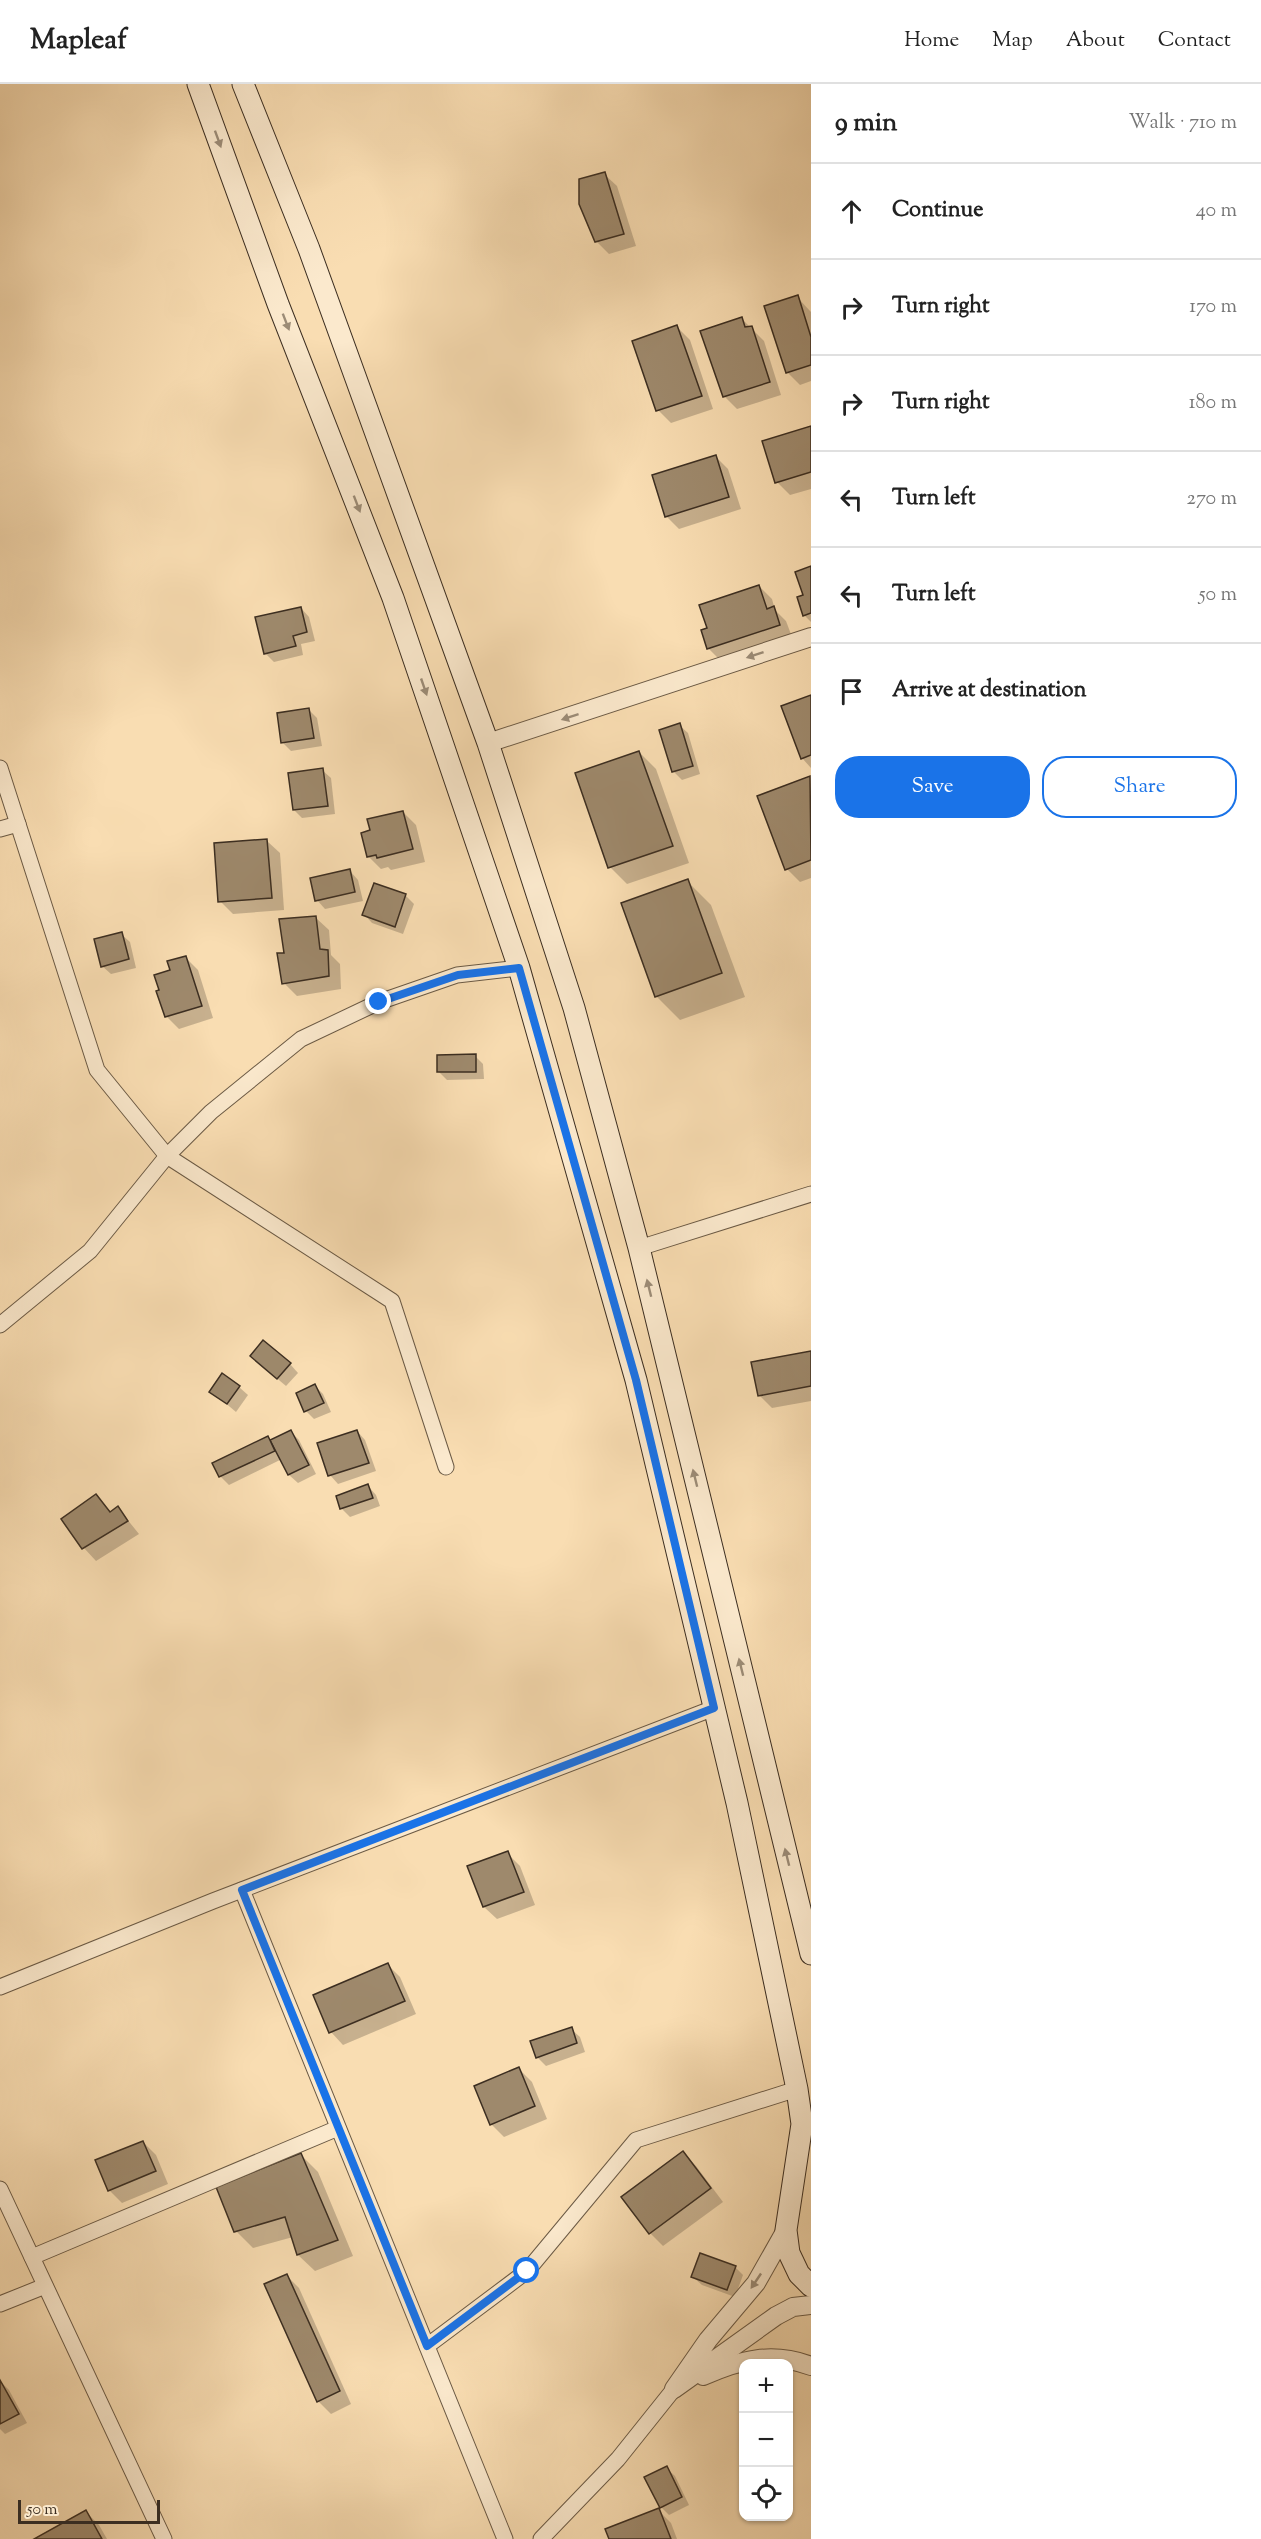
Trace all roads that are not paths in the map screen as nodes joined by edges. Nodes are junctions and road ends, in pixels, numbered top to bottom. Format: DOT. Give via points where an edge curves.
graph roads {
  1 [pos="198,84"];
  2 [pos="243,84"];
  3 [pos="811,637"];
  4 [pos="488,743"];
  5 [pos="0,768"];
  6 [pos="18,824"];
  7 [pos="0,829"];
  8 [pos="519,968"];
  9 [pos="167,1156"];
  10 [pos="811,1194"];
  11 [pos="639,1248"];
  12 [pos="0,1325"];
  13 [pos="446,1467"];
  14 [pos="714,1708"];
  15 [pos="242,1890"];
  16 [pos="811,1954"];
  17 [pos="0,1987"];
  18 [pos="797,2089"];
  19 [pos="338,2128"];
  20 [pos="811,2181"];
  21 [pos="0,2189"];
  22 [pos="791,2208"];
  23 [pos="786,2230"];
  24 [pos="32,2257"];
  25 [pos="45,2286"];
  26 [pos="811,2286"];
  27 [pos="0,2304"];
  28 [pos="811,2305"];
  29 [pos="427,2346"];
  30 [pos="811,2366"];
  31 [pos="674,2389"];
  32 [pos="164,2539"];
  33 [pos="505,2539"];
  34 [pos="541,2539"];
  1 -- 8 [label="main road, one-way" via="393,598"];
  2 -- 4 [label="main road" via="309,249"];
  3 -- 4 [label="street, one-way"];
  4 -- 11 [label="main road" via="574,1008"];
  5 -- 6 [label="street"];
  6 -- 7 [label="street"];
  6 -- 9 [label="street" via="97,1070"];
  8 -- 9 [label="street" via="458,975 379,1002 301,1039 211,1113"];
  8 -- 14 [label="main road" via="636,1380"];
  9 -- 12 [label="street" via="90,1251"];
  9 -- 13 [label="street" via="392,1301"];
  10 -- 11 [label="street"];
  16 -- 11 [label="main road, one-way"];
  14 -- 15 [label="street"];
  14 -- 18 [label="main road"];
  15 -- 17 [label="street"];
  15 -- 19 [label="street"];
  18 -- 22 [label="main road" via="802,2124"];
  18 -- 29 [label="street" via="636,2140 527,2271"];
  19 -- 24 [label="street"];
  19 -- 29 [label="street"];
  20 -- 22 [label="main road"];
  21 -- 24 [label="street"];
  22 -- 23 [label="main road"];
  23 -- 26 [label="main road" via="789,2253 799,2274"];
  23 -- 31 [label="street, one-way" via="756,2283 708,2340"];
  24 -- 25 [label="street"];
  25 -- 27 [label="street"];
  25 -- 32 [label="street"];
  28 -- 31 [label="street" via="793,2307 776,2316"];
  29 -- 33 [label="street"];
  30 -- 31 [label="street" via="765,2357 725,2367"];
  31 -- 34 [label="street" via="618,2459"];
}
